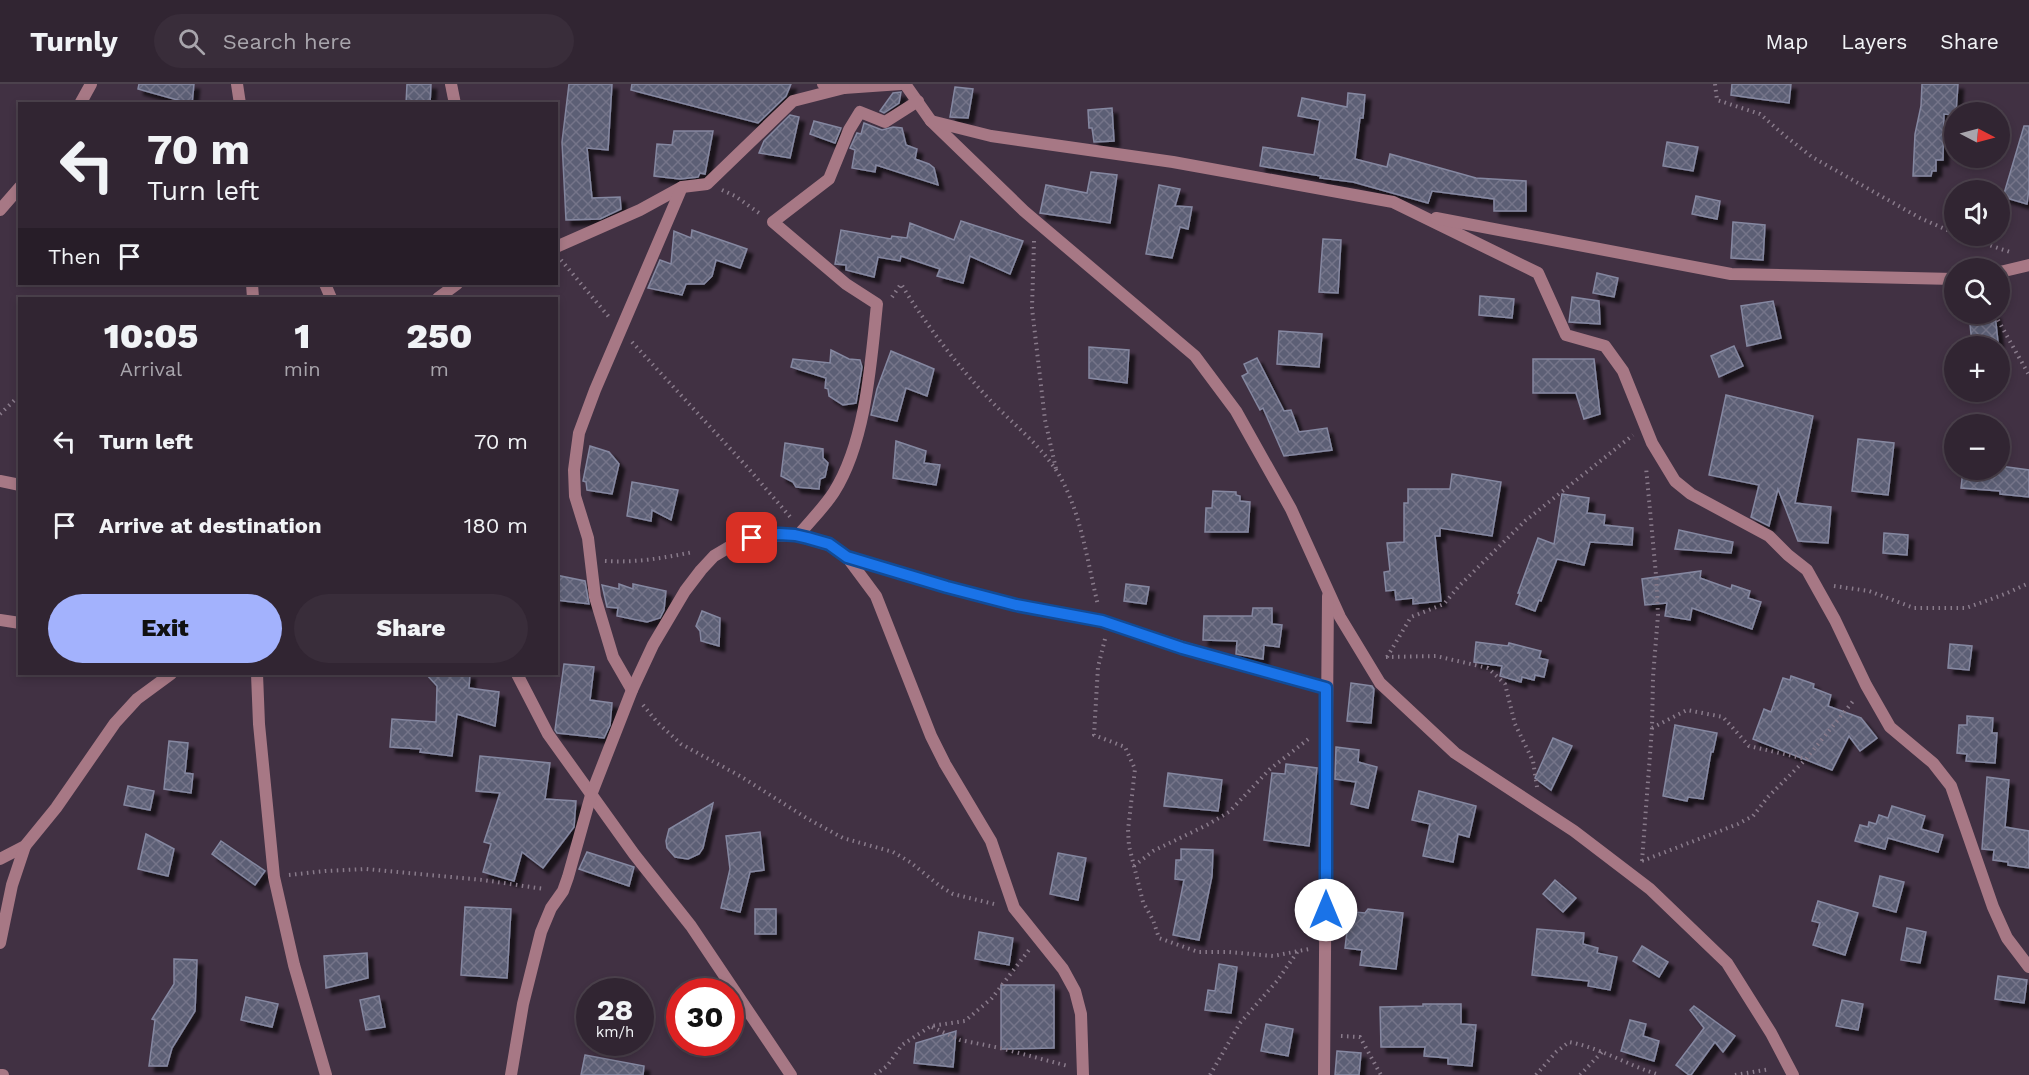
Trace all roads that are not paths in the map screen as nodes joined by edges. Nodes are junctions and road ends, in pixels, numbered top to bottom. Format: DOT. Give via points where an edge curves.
graph roads {
  1 [pos="91,84"];
  2 [pos="237,84"];
  3 [pos="451,84"];
  4 [pos="823,84"];
  5 [pos="901,84"];
  6 [pos="905,84"];
  7 [pos="843,88"];
  8 [pos="918,101"];
  9 [pos="81,102"];
  10 [pos="240,102"];
  11 [pos="455,102"];
  12 [pos="931,121"];
  13 [pos="682,187"];
  14 [pos="18,189"];
  15 [pos="0,210"];
  16 [pos="1419,215"];
  17 [pos="558,246"];
  18 [pos="2024,260"];
  19 [pos="2010,267"];
  20 [pos="1944,279"];
  21 [pos="456,285"];
  22 [pos="439,297"];
  23 [pos="0,481"];
  24 [pos="18,485"];
  25 [pos="801,531"];
  26 [pos="847,557"];
  27 [pos="1329,593"];
  28 [pos="0,620"];
  29 [pos="18,623"];
  30 [pos="170,675"];
  31 [pos="257,675"];
  32 [pos="518,675"];
  33 [pos="1326,688"];
  34 [pos="632,690"];
  35 [pos="591,795"];
  36 [pos="25,846"];
  37 [pos="0,859"];
  38 [pos="0,943"];
  39 [pos="2029,967"];
  40 [pos="1791,1071"];
  41 [pos="1082,1072"];
  42 [pos="326,1075"];
  43 [pos="511,1075"];
  44 [pos="791,1075"];
  45 [pos="1324,1075"];
  1 -- 9 [label="street"];
  2 -- 10 [label="street"];
  3 -- 11 [label="street"];
  4 -- 7 [label="street"];
  5 -- 7 [label="street"];
  6 -- 8 [label="street"];
  7 -- 13 [label="street" via="793,101 707,184"];
  8 -- 12 [label="street"];
  8 -- 25 [label="street" via="885,122 860,112 829,179 773,222 846,284 878,304 870,375 857,437 835,490"];
  12 -- 16 [label="street" via="991,136 1173,162 1393,202"];
  12 -- 27 [label="street" via="1035,220 1195,356 1236,411 1291,509"];
  13 -- 17 [label="street"];
  13 -- 34 [label="street" via="579,433 574,471 575,496 588,538 595,597 613,657"];
  14 -- 15 [label="street"];
  16 -- 20 [label="street" via="1731,274"];
  16 -- 39 [label="street" via="1538,273 1566,335 1605,346 1623,371 1645,427 1675,481 1691,494 1769,536 1807,570 1890,727 1933,763 1951,786 1993,907 2007,938"];
  18 -- 19 [label="street"];
  21 -- 22 [label="street"];
  23 -- 24 [label="street"];
  26 -- 33 [label="street" via="979,596 1102,621"];
  26 -- 34 [label="street" via="829,544 795,535 752,538 723,550 684,591 652,645"];
  26 -- 41 [label="street" via="876,596 931,736 991,841 1014,908 1063,969 1075,991 1081,1014"];
  27 -- 33 [label="street"];
  27 -- 40 [label="street" via="1380,683 1455,753 1574,831 1650,889 1727,963"];
  28 -- 29 [label="street"];
  30 -- 36 [label="street" via="137,699 115,723"];
  31 -- 42 [label="street" via="274,878"];
  32 -- 35 [label="street" via="548,734"];
  33 -- 45 [label="street"];
  34 -- 35 [label="street"];
  35 -- 43 [label="street" via="577,854 541,932"];
  35 -- 44 [label="street" via="691,926"];
  36 -- 37 [label="street"];
  36 -- 38 [label="street"];
}
